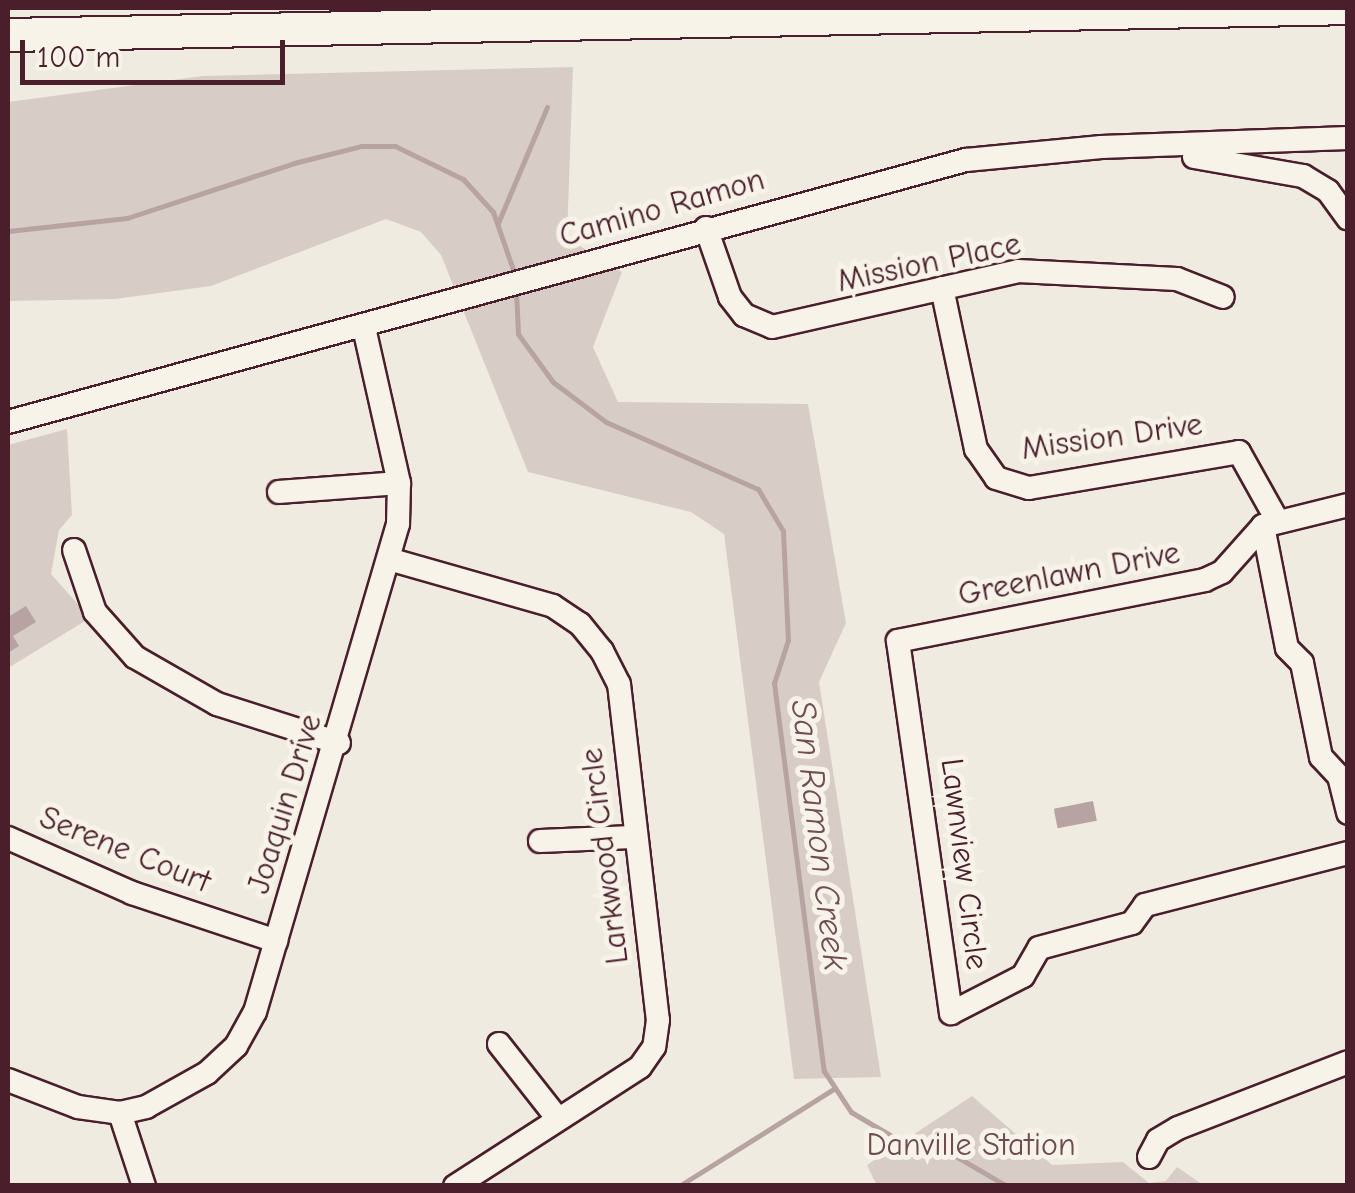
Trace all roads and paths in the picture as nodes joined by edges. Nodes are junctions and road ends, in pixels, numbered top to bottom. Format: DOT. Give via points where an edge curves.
graph roads {
  1 [pos="1348,8"];
  2 [pos="8,35"];
  3 [pos="1348,138"];
  4 [pos="1101,146"];
  5 [pos="1348,219"];
  6 [pos="706,228"];
  7 [pos="942,288"];
  8 [pos="1223,297"];
  9 [pos="364,328"];
  10 [pos="8,422"];
  11 [pos="399,483"];
  12 [pos="279,492"];
  13 [pos="1348,505"];
  14 [pos="1270,523"];
  15 [pos="74,550"];
  16 [pos="392,560"];
  17 [pos="898,641"];
  18 [pos="339,742"];
  19 [pos="1348,813"];
  20 [pos="634,837"];
  21 [pos="8,838"];
  22 [pos="540,841"];
  23 [pos="1348,853"];
  24 [pos="276,941"];
  25 [pos="499,1044"];
  26 [pos="1347,1063"];
  27 [pos="8,1080"];
  28 [pos="120,1113"];
  29 [pos="558,1120"];
  30 [pos="1148,1157"];
  31 [pos="144,1186"];
  32 [pos="455,1186"];
  1 -- 2 [label="highway"];
  3 -- 4 [label="street, Camino Ramon"];
  4 -- 5 [label="street" via="1271,166 1328,191"];
  4 -- 6 [label="street, Camino Ramon" via="966,160"];
  6 -- 7 [label="street, Mission Place" via="730,298 758,324 786,328"];
  6 -- 9 [label="street, Camino Ramon"];
  7 -- 8 [label="street, Mission Place" via="1018,270 1177,279"];
  7 -- 14 [label="street, Mission Drive" via="976,449 996,478 1029,488 1239,452"];
  9 -- 10 [label="street, Camino Ramon"];
  9 -- 11 [label="street, Joaquin Drive"];
  11 -- 12 [label="street"];
  11 -- 16 [label="street, Joaquin Drive"];
  13 -- 14 [label="street"];
  14 -- 17 [label="street, Greenlawn Drive" via="1222,572 1205,580"];
  14 -- 19 [label="street" via="1287,648 1302,663 1321,756 1339,776"];
  15 -- 18 [label="street" via="95,612 135,657 217,704"];
  16 -- 18 [label="street, Joaquin Drive"];
  16 -- 20 [label="street, Larkwood Circle" via="524,596 580,624 618,684"];
  17 -- 23 [label="street, Lawnview Circle" via="950,1013 1023,976 1039,948 1132,922 1145,906"];
  18 -- 24 [label="street, Joaquin Drive"];
  20 -- 22 [label="street"];
  20 -- 29 [label="street, Larkwood Circle" via="658,1020 654,1047 640,1067"];
  21 -- 24 [label="street, Serene Court" via="132,893"];
  24 -- 28 [label="street, Joaquin Drive" via="255,1012 236,1046 173,1096"];
  25 -- 29 [label="street"];
  26 -- 30 [label="street" via="1178,1128 1158,1140"];
  27 -- 28 [label="street, Joaquin Drive" via="78,1107"];
  28 -- 31 [label="street"];
  29 -- 32 [label="street, Larkwood Circle"];
}
